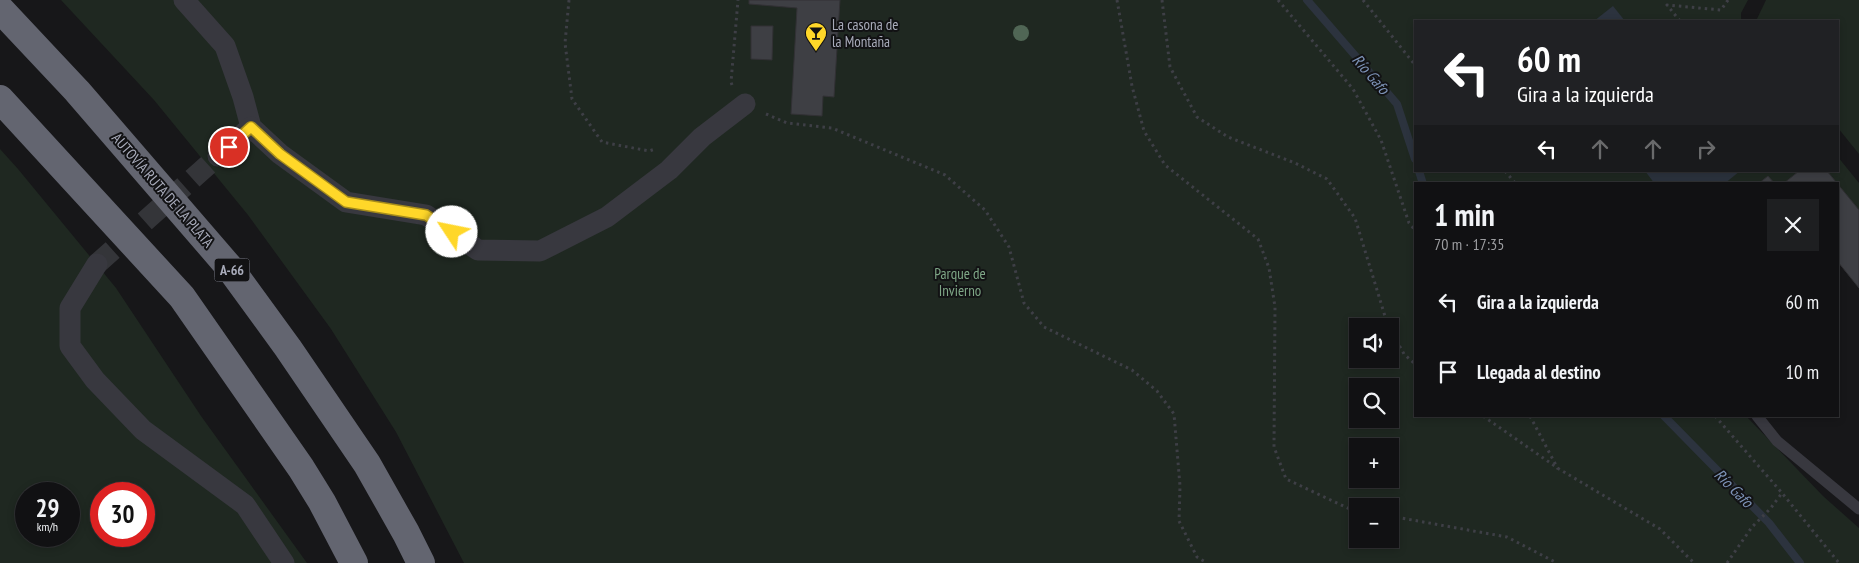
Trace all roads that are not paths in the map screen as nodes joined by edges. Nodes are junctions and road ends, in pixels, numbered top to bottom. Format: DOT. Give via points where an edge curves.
graph roads {
  1 [pos="184,0"];
  2 [pos="0,9"];
  3 [pos="0,99"];
  4 [pos="744,104"];
  5 [pos="251,127"];
  6 [pos="218,156"];
  7 [pos="97,264"];
  8 [pos="1758,417"];
  9 [pos="1859,509"];
  10 [pos="284,563"];
  11 [pos="354,563"];
  12 [pos="421,563"];
  1 -- 5 [label="street" via="224,46"];
  2 -- 12 [label="highway, AUTOVÍA RUTA DE LA PLATA / A-66" via="77,91 229,266 367,464"];
  3 -- 11 [label="highway" via="182,296 301,468"];
  4 -- 5 [label="street" via="702,137 669,170 607,217 540,251 478,250 426,215 346,202 280,154"];
  5 -- 6 [label="street"];
  7 -- 10 [label="street" via="70,308 70,346 95,380 143,430 245,505"];
  8 -- 9 [label="lane" via="1777,441"];
}
